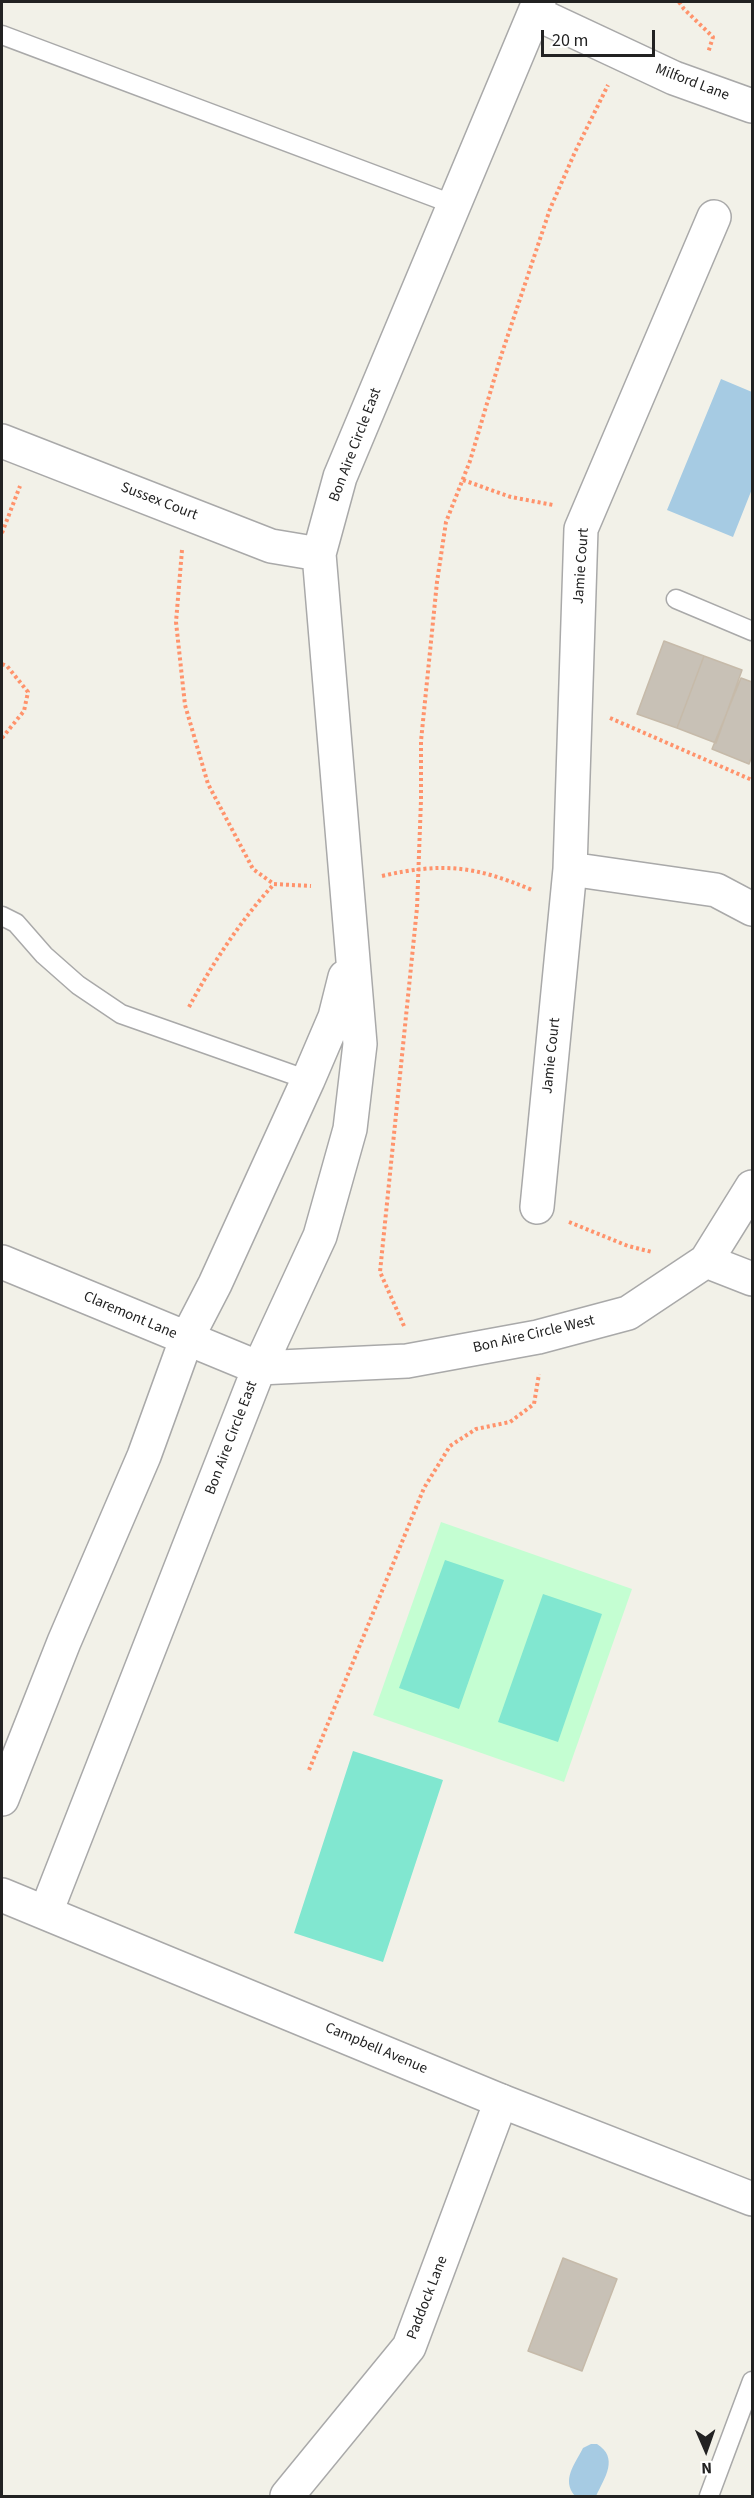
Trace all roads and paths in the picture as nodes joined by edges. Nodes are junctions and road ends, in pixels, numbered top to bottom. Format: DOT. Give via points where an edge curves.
graph roads {
  1 [pos="679,2"];
  2 [pos="537,7"];
  3 [pos="2,35"];
  4 [pos="621,53"];
  5 [pos="706,59"];
  6 [pos="753,106"];
  7 [pos="454,205"];
  8 [pos="714,217"];
  9 [pos="2,441"];
  10 [pos="33,453"];
  11 [pos="463,480"];
  12 [pos="590,508"];
  13 [pos="191,514"];
  14 [pos="2,532"];
  15 [pos="319,554"];
  16 [pos="676,599"];
  17 [pos="753,631"];
  18 [pos="2,664"];
  19 [pos="575,704"];
  20 [pos="2,738"];
  21 [pos="753,780"];
  22 [pos="419,868"];
  23 [pos="570,870"];
  24 [pos="274,884"];
  25 [pos="346,888"];
  26 [pos="567,905"];
  27 [pos="753,909"];
  28 [pos="2,916"];
  29 [pos="351,952"];
  30 [pos="175,1034"];
  31 [pos="308,1080"];
  32 [pos="753,1187"];
  33 [pos="537,1207"];
  34 [pos="706,1261"];
  35 [pos="2,1262"];
  36 [pos="753,1279"];
  37 [pos="538,1337"];
  38 [pos="186,1340"];
  39 [pos="433,1356"];
  40 [pos="259,1368"];
  41 [pos="309,1770"];
  42 [pos="2,1799"];
  43 [pos="2,1895"];
  44 [pos="46,1912"];
  45 [pos="501,2101"];
  46 [pos="753,2199"];
  47 [pos="753,2381"];
  48 [pos="287,2496"];
  49 [pos="709,2496"];
  1 -- 5 [label="path" via="713,37"];
  2 -- 4 [label="street, Milford Lane"];
  2 -- 7 [label="street, Bon Aire Circle East"];
  3 -- 7 [label="lane"];
  4 -- 6 [label="street, Milford Lane" via="674,78"];
  4 -- 11 [label="path" via="550,209"];
  7 -- 15 [label="street, Bon Aire Circle East" via="340,477"];
  8 -- 12 [label="street, Jamie Court"];
  9 -- 10 [label="street, Sussex Court"];
  10 -- 13 [label="street, Sussex Court"];
  10 -- 14 [label="path"];
  11 -- 12 [label="path" via="512,497"];
  11 -- 22 [label="path" via="446,522 437,582 421,741"];
  12 -- 19 [label="street, Jamie Court" via="581,529"];
  13 -- 15 [label="street, Sussex Court" via="271,546"];
  13 -- 24 [label="path" via="180,555 176,622 186,705 207,784 253,869"];
  15 -- 25 [label="street, Bon Aire Circle East"];
  16 -- 17 [label="lane"];
  18 -- 20 [label="path" via="28,692 24,711"];
  19 -- 21 [label="path"];
  19 -- 23 [label="street, Jamie Court"];
  22 -- 25 [label="path"];
  22 -- 26 [label="path" via="464,868 503,878"];
  22 -- 39 [label="path" via="380,1272 406,1332"];
  23 -- 26 [label="street, Jamie Court"];
  23 -- 27 [label="street" via="716,890"];
  24 -- 25 [label="path"];
  24 -- 30 [label="path" via="224,950"];
  25 -- 29 [label="street, Bon Aire Circle East"];
  26 -- 33 [label="street, Jamie Court"];
  28 -- 30 [label="lane" via="16,923 78,985 121,1014"];
  29 -- 31 [label="street, Bon Aire Circle East" via="335,1017"];
  29 -- 40 [label="street, Bon Aire Circle East" via="360,1044 350,1129 320,1236"];
  30 -- 31 [label="lane"];
  31 -- 38 [label="street, Bon Aire Circle East"];
  32 -- 34 [label="street, Bon Aire Circle West"];
  33 -- 34 [label="path" via="628,1246"];
  34 -- 36 [label="street"];
  34 -- 37 [label="street, Bon Aire Circle West" via="628,1313"];
  35 -- 38 [label="street, Claremont Lane"];
  37 -- 39 [label="street, Bon Aire Circle West"];
  37 -- 41 [label="path" via="534,1404 510,1422 476,1429 450,1446 424,1488"];
  38 -- 40 [label="street, Claremont Lane"];
  38 -- 42 [label="street, Bon Aire Circle East" via="144,1456"];
  39 -- 40 [label="street, Bon Aire Circle West" via="407,1361"];
  40 -- 44 [label="street, Bon Aire Circle East"];
  43 -- 44 [label="street, Campbell Avenue"];
  44 -- 45 [label="street, Campbell Avenue"];
  45 -- 46 [label="street, Campbell Avenue"];
  45 -- 48 [label="street, Paddock Lane" via="410,2347"];
  47 -- 49 [label="lane"];
}
